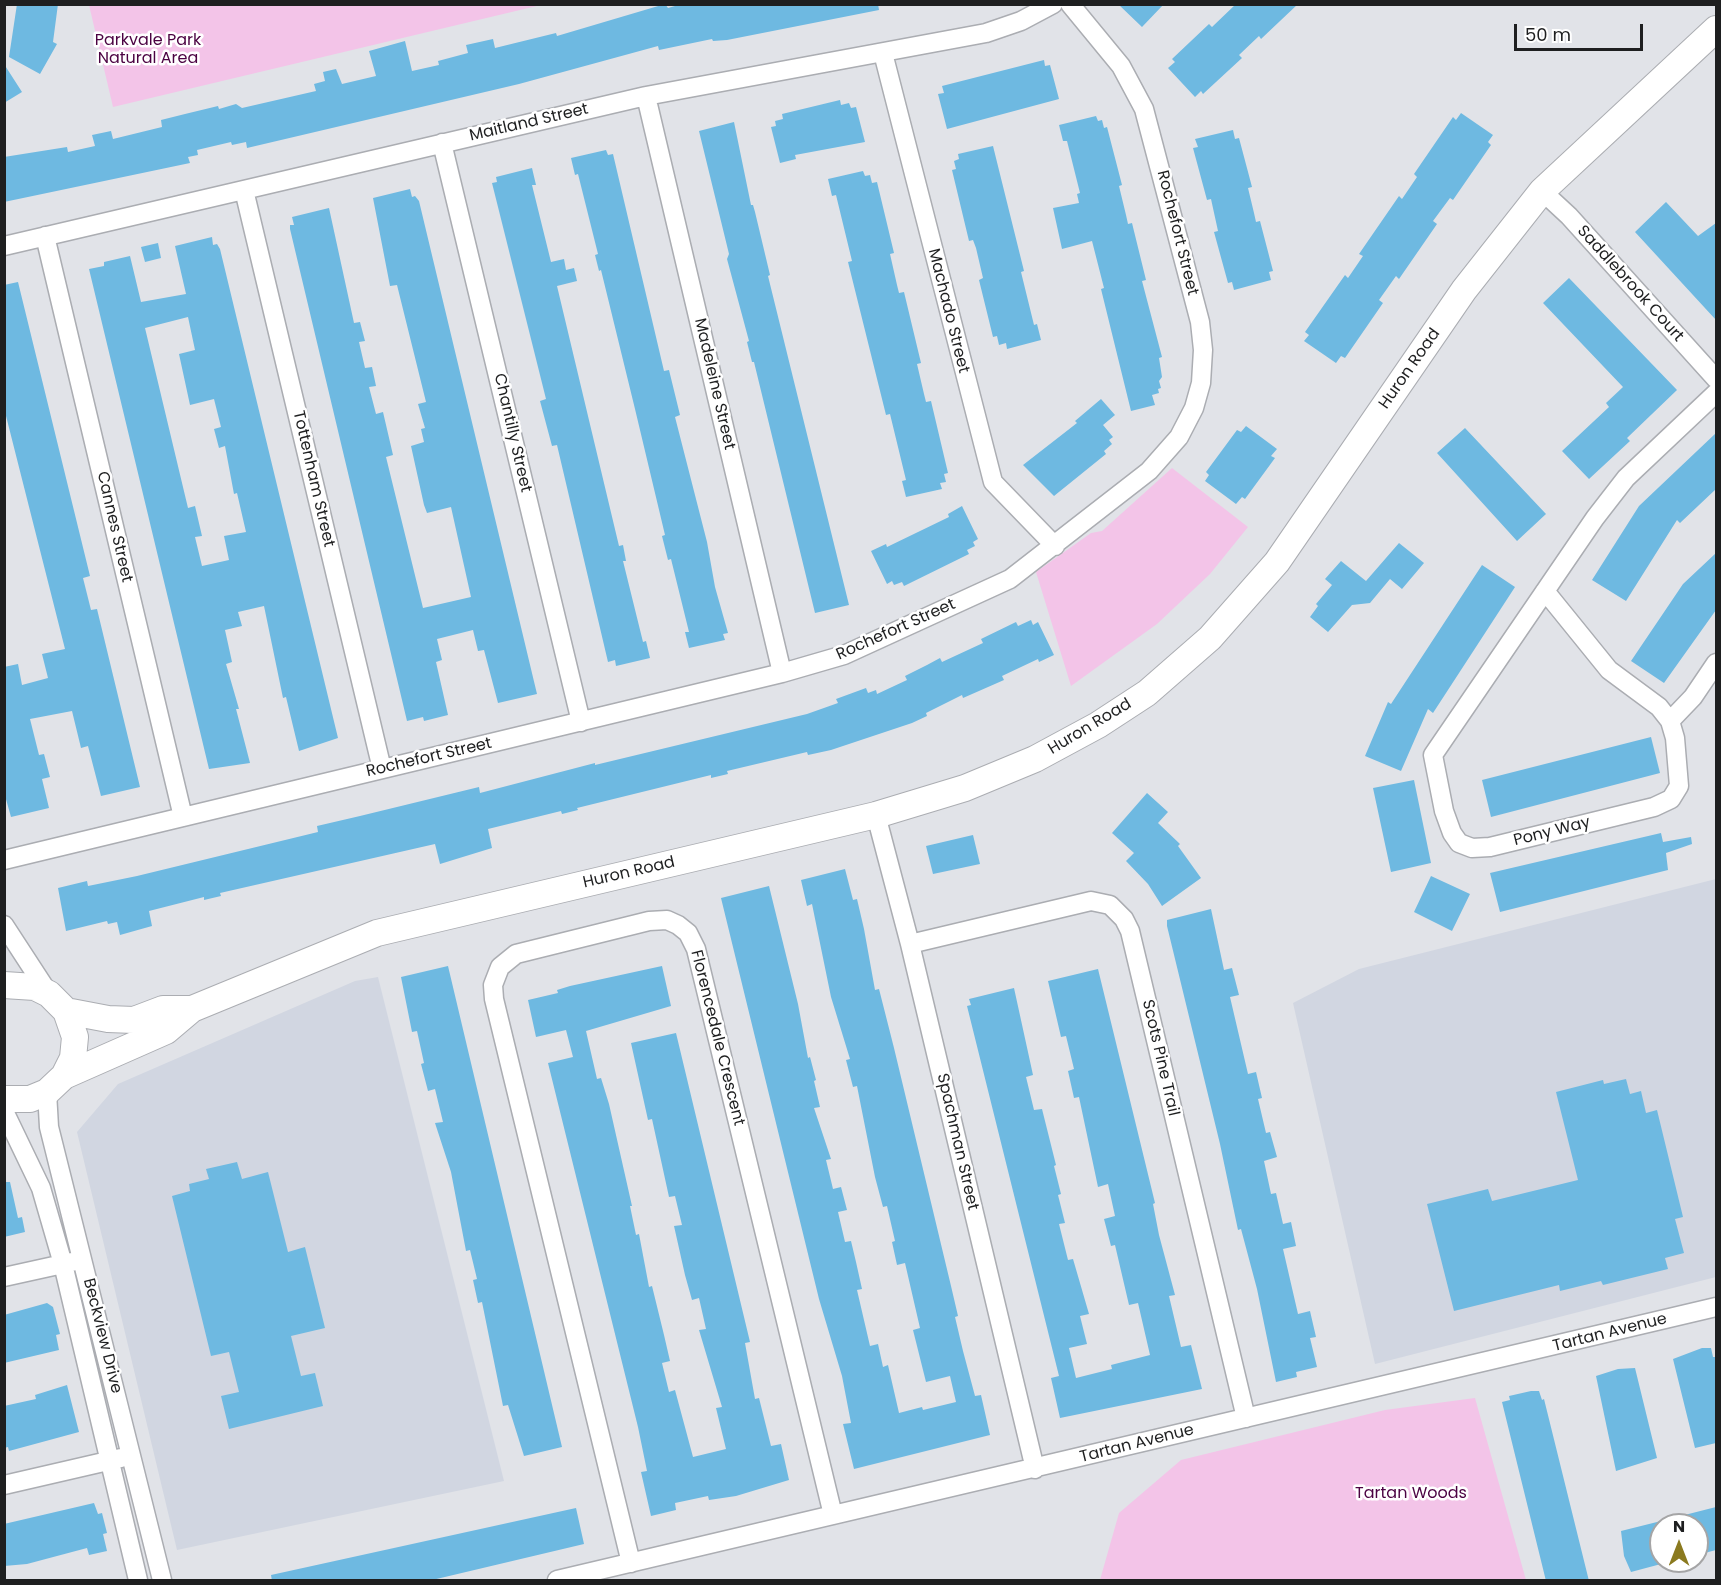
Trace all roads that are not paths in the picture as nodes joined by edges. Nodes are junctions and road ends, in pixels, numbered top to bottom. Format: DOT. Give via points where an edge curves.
graph roads {
  1 [pos="1053,4"];
  2 [pos="1071,4"];
  3 [pos="1716,29"];
  4 [pos="883,53"];
  5 [pos="646,96"];
  6 [pos="442,143"];
  7 [pos="244,190"];
  8 [pos="1542,191"];
  9 [pos="45,236"];
  10 [pos="4,246"];
  11 [pos="1716,379"];
  12 [pos="1716,393"];
  13 [pos="1055,546"];
  14 [pos="1545,591"];
  15 [pos="1716,663"];
  16 [pos="782,673"];
  17 [pos="1670,720"];
  18 [pos="581,722"];
  19 [pos="382,769"];
  20 [pos="876,815"];
  21 [pos="183,817"];
  22 [pos="4,860"];
  23 [pos="4,925"];
  24 [pos="910,944"];
  25 [pos="4,985"];
  26 [pos="57,1002"];
  27 [pos="192,1009"];
  28 [pos="56,1084"];
  29 [pos="4,1099"];
  30 [pos="4,1111"];
  31 [pos="83,1260"];
  32 [pos="63,1264"];
  33 [pos="4,1277"];
  34 [pos="1716,1307"];
  35 [pos="1246,1418"];
  36 [pos="131,1455"];
  37 [pos="110,1461"];
  38 [pos="1035,1469"];
  39 [pos="4,1485"];
  40 [pos="832,1515"];
  41 [pos="631,1563"];
  42 [pos="138,1581"];
  43 [pos="162,1581"];
  44 [pos="557,1581"];
  1 -- 4 [label="street, Maitland Street" via="986,33"];
  2 -- 13 [label="street, Rochefort Street" via="1120,66 1144,109 1200,322 1203,350 1201,383 1179,437 1163,458"];
  3 -- 8 [label="main road, Huron Road"];
  4 -- 5 [label="street, Maitland Street"];
  4 -- 13 [label="street, Machado Street" via="993,482"];
  5 -- 6 [label="street, Maitland Street"];
  5 -- 16 [label="street, Madeleine Street"];
  6 -- 7 [label="street, Maitland Street"];
  6 -- 18 [label="street, Chantilly Street"];
  7 -- 9 [label="street, Maitland Street"];
  7 -- 19 [label="street, Tottenham Street"];
  8 -- 11 [label="street, Saddlebrook Court"];
  8 -- 20 [label="main road, Huron Road" via="1464,290 1277,562 1210,638 1147,693 1035,759 965,788"];
  9 -- 10 [label="street, Maitland Street"];
  9 -- 21 [label="street, Cannes Street"];
  12 -- 14 [label="street, Pony Way" via="1626,478"];
  13 -- 16 [label="street, Rochefort Street" via="1010,579 844,655"];
  14 -- 17 [label="street" via="1609,670 1659,706"];
  14 -- 17 [label="street, Pony Way" via="1433,754 1444,811 1459,843 1472,848 1490,847 1654,807 1671,799 1679,786 1679,776"];
  15 -- 17 [label="street" via="1693,697"];
  16 -- 18 [label="street, Rochefort Street"];
  18 -- 19 [label="street, Rochefort Street"];
  19 -- 21 [label="street, Rochefort Street"];
  20 -- 24 [label="street, Spachman Street"];
  20 -- 27 [label="main road, Huron Road" via="377,933"];
  21 -- 22 [label="street, Rochefort Street"];
  23 -- 26 [label="street"];
  24 -- 35 [label="street, Scots Pine Trail" via="1084,902 1104,903 1120,913 1130,931"];
  24 -- 38 [label="street, Spachman Street"];
  25 -- 26 [label="main road, Huron Road" via="35,987"];
  26 -- 27 [label="main road, Huron Road" via="108,1019 134,1020 163,1009"];
  26 -- 28 [label="main road" via="75,1037 73,1058"];
  27 -- 28 [label="main road, Huron Road" via="166,1031"];
  28 -- 29 [label="main road, Huron Road" via="30,1099"];
  28 -- 31 [label="street, Beckview Drive" via="49,1126"];
  30 -- 32 [label="street, Beckview Drive" via="40,1188"];
  31 -- 32 [label="street"];
  31 -- 36 [label="street, Beckview Drive"];
  32 -- 33 [label="street"];
  32 -- 37 [label="street, Beckview Drive"];
  34 -- 35 [label="street, Tartan Avenue"];
  35 -- 38 [label="street, Tartan Avenue"];
  36 -- 37 [label="street"];
  36 -- 43 [label="street, Beckview Drive"];
  37 -- 39 [label="street"];
  37 -- 42 [label="street, Beckview Drive"];
  38 -- 40 [label="street, Tartan Avenue"];
  40 -- 41 [label="street, Tartan Avenue"];
  40 -- 41 [label="street, Florencedale Crescent" via="696,949 688,933 678,925 661,919 649,921 516,954 501,967 493,985"];
  41 -- 44 [label="street, Tartan Avenue"];
}
